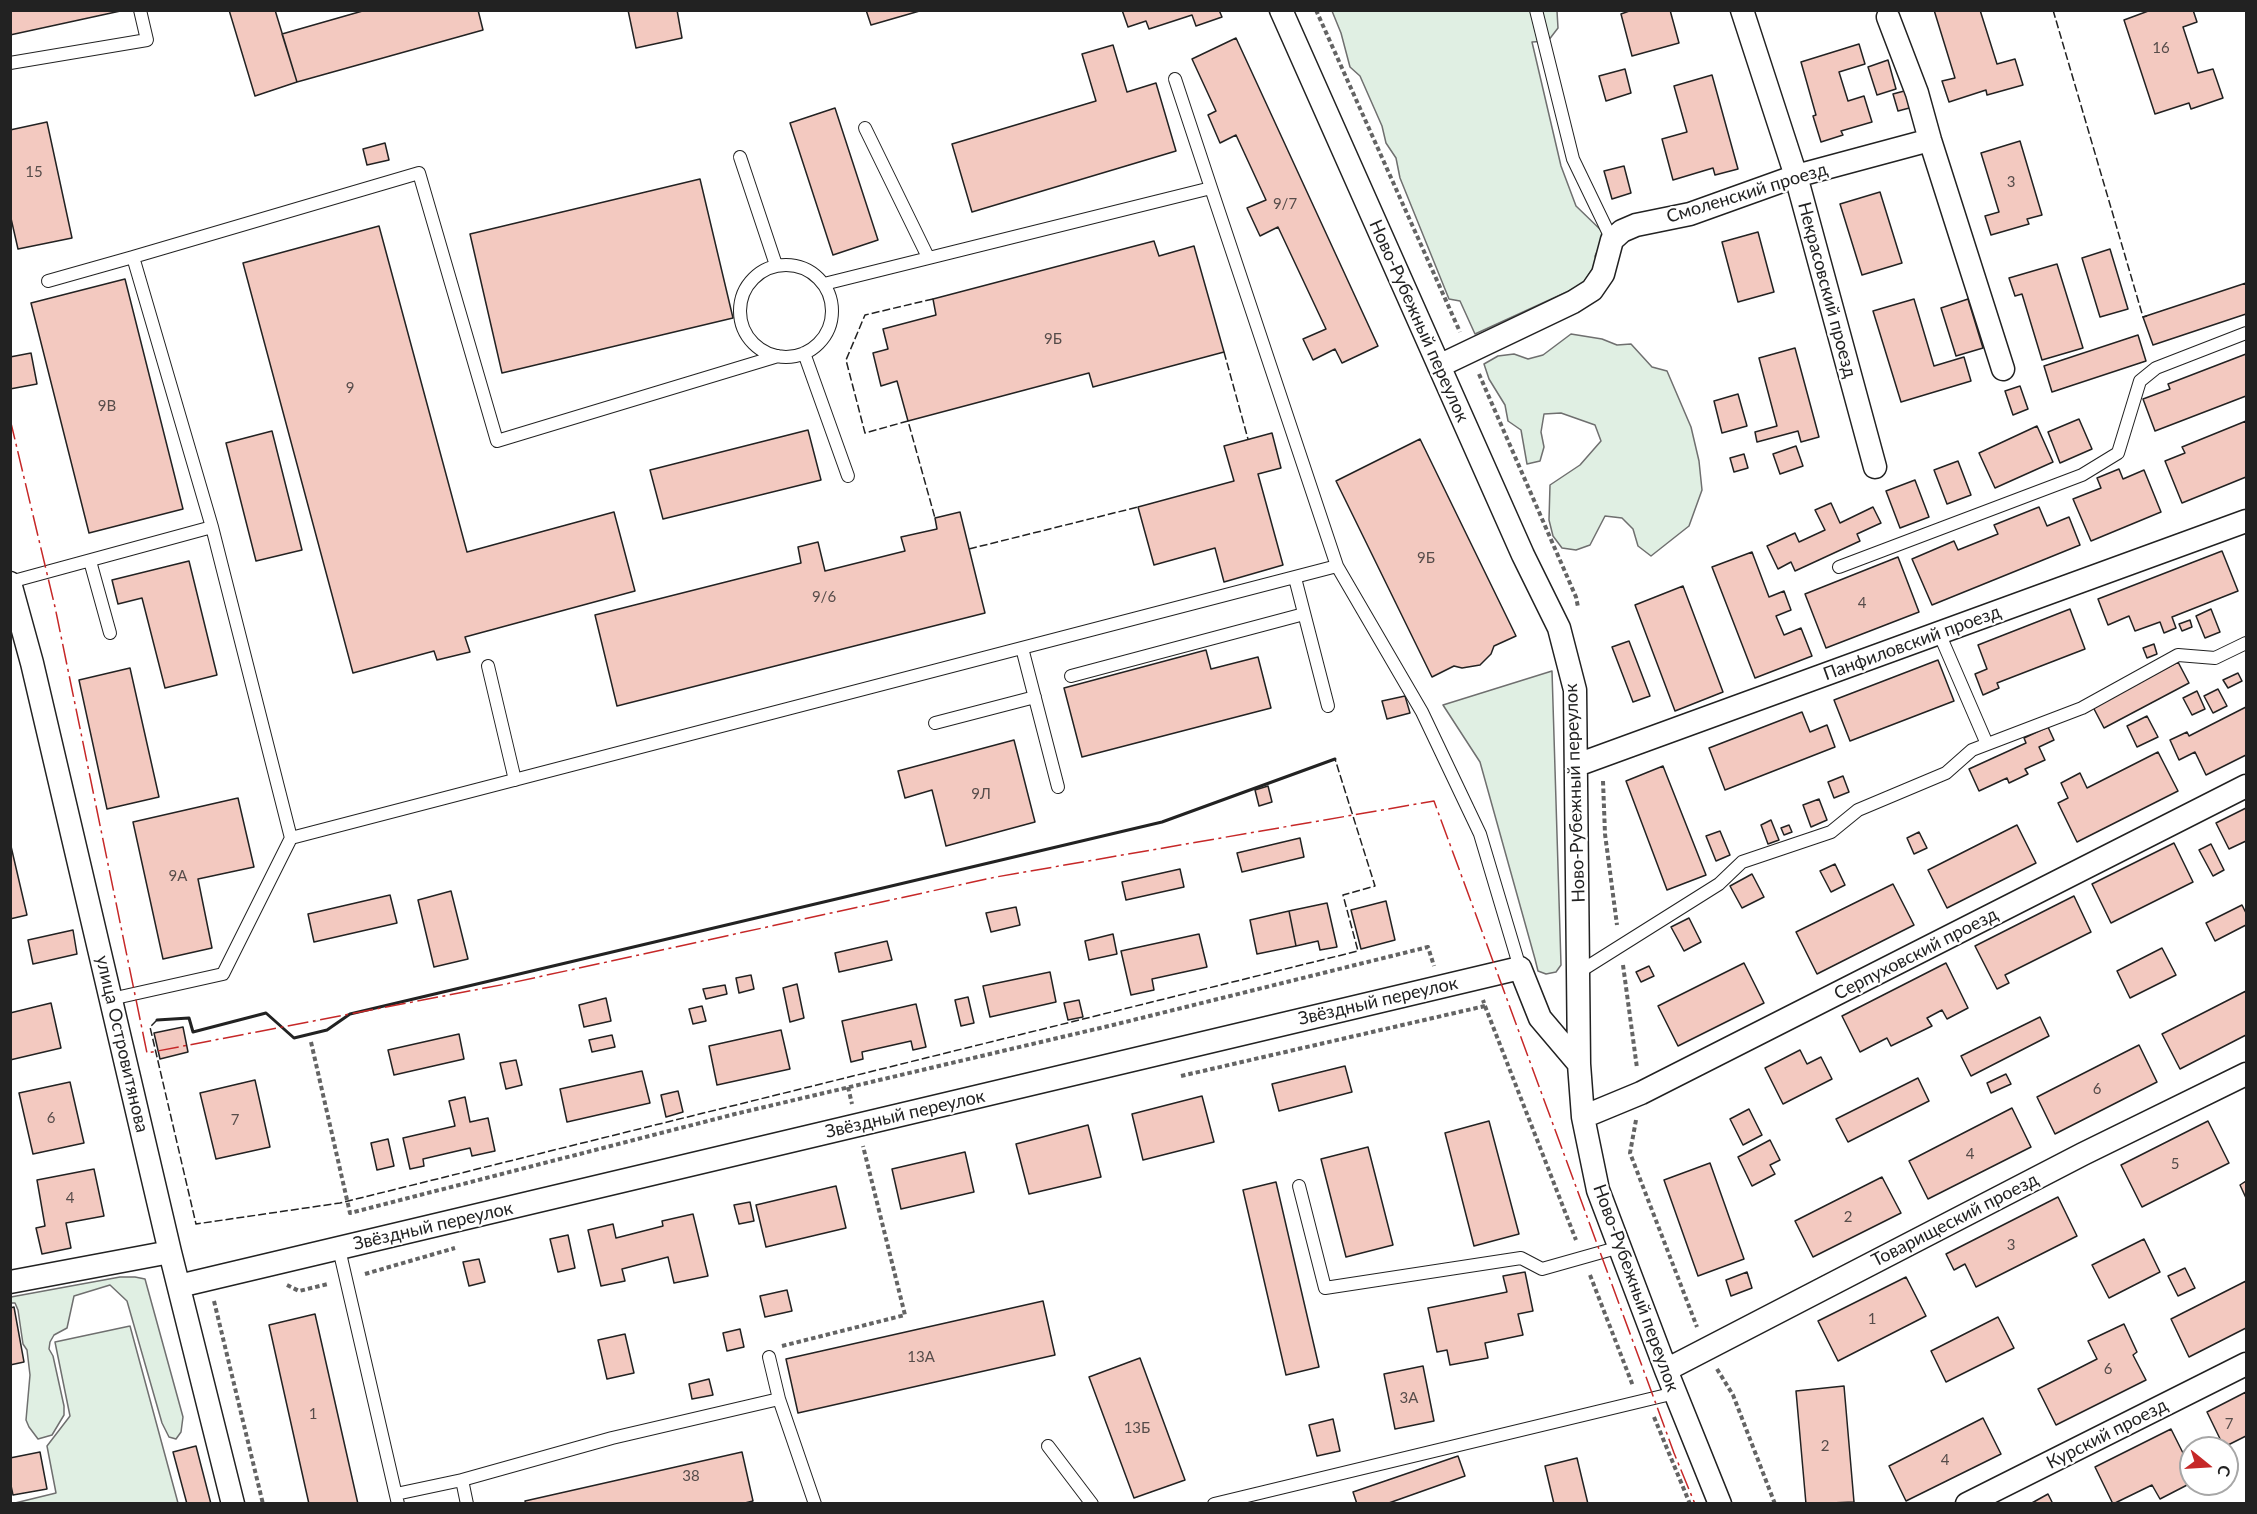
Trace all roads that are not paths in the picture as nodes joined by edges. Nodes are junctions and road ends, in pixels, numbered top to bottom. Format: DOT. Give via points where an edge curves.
graph roads {
  1 [pos="140,10"];
  2 [pos="1281,10"];
  3 [pos="1536,10"];
  4 [pos="1742,10"];
  5 [pos="1887,14"];
  6 [pos="10,63"];
  7 [pos="1175,79"];
  8 [pos="865,128"];
  9 [pos="1930,140"];
  10 [pos="741,157"];
  11 [pos="1796,176"];
  12 [pos="1211,188"];
  13 [pos="1612,240"];
  14 [pos="133,256"];
  15 [pos="928,257"];
  16 [pos="776,265"];
  17 [pos="48,281"];
  18 [pos="824,284"];
  19 [pos="2247,333"];
  20 [pos="804,354"];
  21 [pos="778,356"];
  22 [pos="1438,366"];
  23 [pos="2003,369"];
  24 [pos="1875,467"];
  25 [pos="848,476"];
  26 [pos="2247,520"];
  27 [pos="212,527"];
  28 [pos="90,561"];
  29 [pos="1337,566"];
  30 [pos="1839,567"];
  31 [pos="1295,578"];
  32 [pos="10,583"];
  33 [pos="1304,614"];
  34 [pos="110,633"];
  35 [pos="1939,633"];
  36 [pos="2247,643"];
  37 [pos="1022,648"];
  38 [pos="488,666"];
  39 [pos="1071,676"];
  40 [pos="1035,697"];
  41 [pos="1328,705"];
  42 [pos="935,723"];
  43 [pos="1988,744"];
  44 [pos="1577,765"];
  45 [pos="515,780"];
  46 [pos="2247,786"];
  47 [pos="1058,787"];
  48 [pos="291,838"];
  49 [pos="1520,968"];
  50 [pos="1579,972"];
  51 [pos="111,999"];
  52 [pos="1579,1064"];
  53 [pos="2247,1074"];
  54 [pos="1583,1117"];
  55 [pos="1299,1186"];
  56 [pos="1620,1247"];
  57 [pos="339,1249"];
  58 [pos="170,1252"];
  59 [pos="10,1282"];
  60 [pos="179,1286"];
  61 [pos="769,1358"];
  62 [pos="2247,1364"];
  63 [pos="1666,1371"];
  64 [pos="1675,1393"];
  65 [pos="779,1399"];
  66 [pos="1048,1446"];
  67 [pos="462,1480"];
  68 [pos="397,1499"];
  69 [pos="233,1503"];
  70 [pos="467,1503"];
  71 [pos="814,1503"];
  72 [pos="1092,1503"];
  73 [pos="1214,1503"];
  74 [pos="1720,1503"];
  75 [pos="1967,1503"];
  1 -- 6 [label="lane" via="147,40"];
  2 -- 22 [label="street, Ново-Рубежный переулок"];
  3 -- 13 [label="lane" via="1573,159"];
  4 -- 11 [label="street, Некрасовский проезд"];
  5 -- 9 [label="street"];
  7 -- 12 [label="lane"];
  8 -- 15 [label="lane"];
  9 -- 11 [label="street, Смоленский проезд"];
  9 -- 23 [label="street"];
  10 -- 16 [label="lane"];
  11 -- 13 [label="street, Смоленский проезд" via="1690,214 1636,225"];
  11 -- 24 [label="street, Некрасовский проезд"];
  12 -- 15 [label="lane"];
  12 -- 29 [label="lane"];
  13 -- 22 [label="street" via="1604,274 1592,290"];
  14 -- 17 [label="lane"];
  14 -- 21 [label="lane" via="419,173 497,441"];
  14 -- 27 [label="lane"];
  15 -- 18 [label="lane"];
  16 -- 18 [label="lane" via="803,267"];
  16 -- 21 [label="lane" via="752,279 744,291 740,319 754,344"];
  18 -- 20 [label="lane" via="830,296 831,323 825,336"];
  19 -- 30 [label="lane" via="2156,368 2140,381 2118,453 2082,475"];
  20 -- 21 [label="lane"];
  20 -- 25 [label="lane"];
  22 -- 44 [label="street, Ново-Рубежный переулок" via="1559,628 1575,690"];
  26 -- 35 [label="street, Панфиловский проезд"];
  27 -- 28 [label="lane"];
  27 -- 48 [label="lane"];
  28 -- 32 [label="lane"];
  28 -- 34 [label="lane"];
  29 -- 31 [label="lane"];
  29 -- 49 [label="lane" via="1422,712 1480,834"];
  31 -- 33 [label="lane"];
  31 -- 37 [label="lane"];
  32 -- 51 [label="street, улица Островитянова" via="33,663"];
  33 -- 39 [label="lane"];
  33 -- 41 [label="lane"];
  35 -- 43 [label="lane"];
  35 -- 44 [label="street, Панфиловский проезд"];
  36 -- 43 [label="lane" via="2215,658 2178,655 2082,708"];
  37 -- 40 [label="lane"];
  37 -- 45 [label="lane"];
  38 -- 45 [label="lane"];
  40 -- 42 [label="lane"];
  40 -- 47 [label="lane"];
  43 -- 50 [label="lane" via="1972,750 1946,773 1858,810 1831,832 1742,862 1719,884"];
  44 -- 50 [label="street, Ново-Рубежный переулок"];
  45 -- 48 [label="lane"];
  46 -- 54 [label="street, Серпуховский проезд" via="1641,1093"];
  48 -- 51 [label="lane" via="223,974"];
  49 -- 52 [label="street" via="1540,1018"];
  49 -- 57 [label="street, Звёздный переулок"];
  50 -- 52 [label="street, Ново-Рубежный переулок"];
  51 -- 58 [label="street, улица Островитянова"];
  52 -- 54 [label="street, Ново-Рубежный переулок"];
  53 -- 63 [label="street, Товарищеский проезд" via="2083,1154"];
  54 -- 56 [label="street, Ново-Рубежный переулок" via="1598,1190"];
  55 -- 56 [label="lane" via="1324,1288 1521,1258 1542,1269"];
  56 -- 63 [label="street, Ново-Рубежный переулок"];
  57 -- 60 [label="street, Звёздный переулок"];
  57 -- 68 [label="lane"];
  58 -- 59 [label="street"];
  58 -- 60 [label="street, улица Островитянова"];
  60 -- 69 [label="street, улица Островитянова"];
  61 -- 65 [label="lane"];
  62 -- 75 [label="street, Курский проезд"];
  63 -- 64 [label="street, Ново-Рубежный переулок"];
  64 -- 73 [label="lane"];
  64 -- 74 [label="street, Ново-Рубежный переулок"];
  65 -- 67 [label="lane" via="612,1438"];
  65 -- 71 [label="lane"];
  66 -- 72 [label="lane"];
  67 -- 68 [label="lane"];
  67 -- 70 [label="lane"];
}
